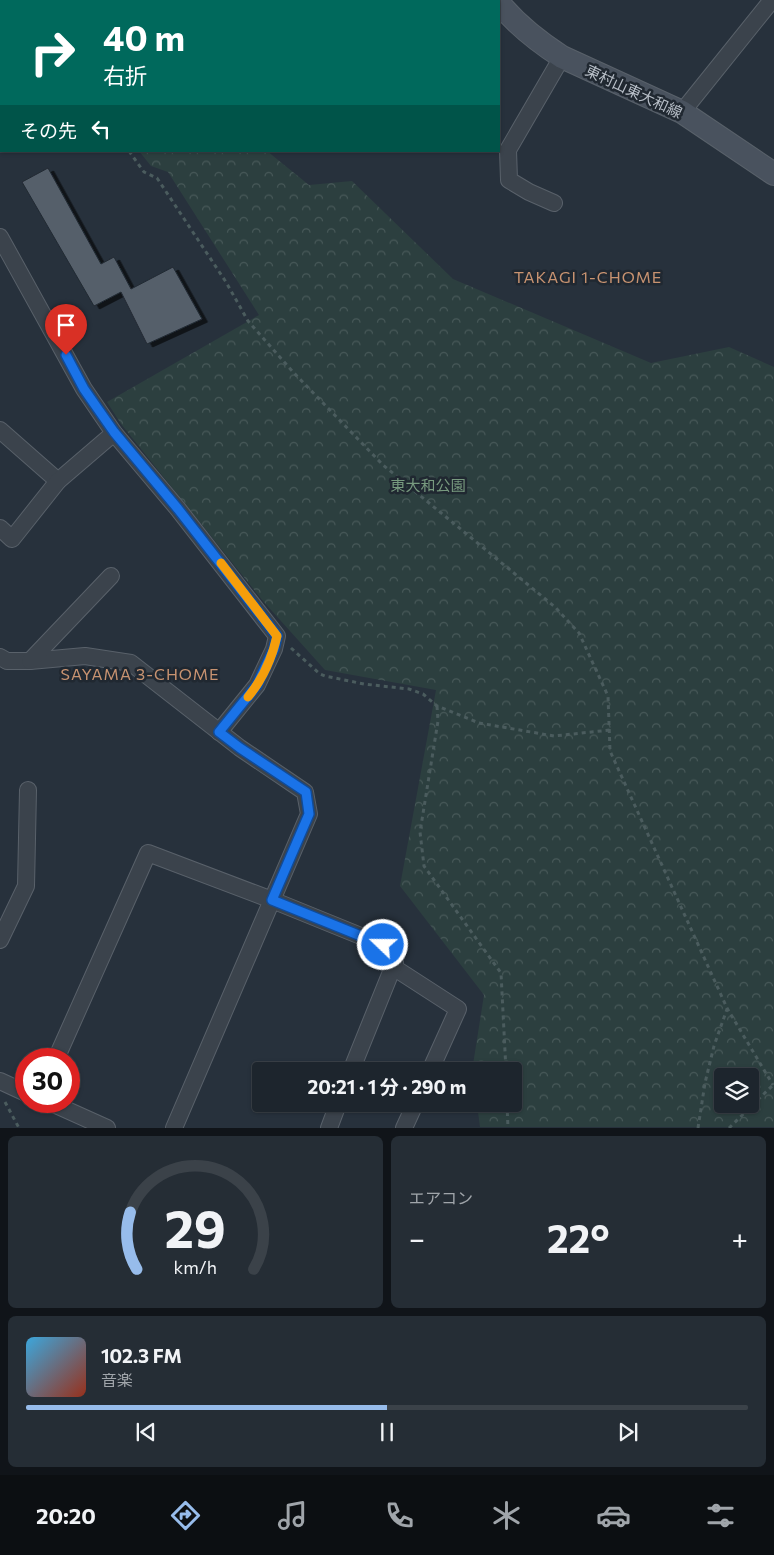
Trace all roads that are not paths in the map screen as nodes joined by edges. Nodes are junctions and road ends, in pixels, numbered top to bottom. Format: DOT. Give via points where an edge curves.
graph roads {
  1 [pos="772,0"];
  2 [pos="500,4"];
  3 [pos="562,57"];
  4 [pos="682,112"];
  5 [pos="503,149"];
  6 [pos="774,174"];
  7 [pos="554,203"];
  8 [pos="0,237"];
  9 [pos="0,430"];
  10 [pos="114,432"];
  11 [pos="58,481"];
  12 [pos="0,528"];
  13 [pos="111,576"];
  14 [pos="0,657"];
  15 [pos="30,661"];
  16 [pos="219,732"];
  17 [pos="28,790"];
  18 [pos="272,900"];
  19 [pos="0,940"];
  20 [pos="393,967"];
  21 [pos="61,1048"];
  22 [pos="355,1062"];
  23 [pos="434,1062"];
  24 [pos="0,1081"];
  25 [pos="15,1087"];
  26 [pos="335,1112"];
  27 [pos="411,1112"];
  28 [pos="74,1113"];
  29 [pos="107,1128"];
  30 [pos="174,1128"];
  31 [pos="329,1128"];
  32 [pos="404,1128"];
  1 -- 4 [label="street"];
  2 -- 3 [label="main road, 東村山東大和線" via="544,45"];
  3 -- 4 [label="main road, 東村山東大和線"];
  3 -- 5 [label="street"];
  4 -- 6 [label="main road, 東村山東大和線"];
  5 -- 7 [label="street" via="509,180"];
  8 -- 10 [label="street" via="84,389"];
  9 -- 11 [label="street"];
  10 -- 11 [label="street"];
  10 -- 16 [label="street" via="277,636 257,685"];
  11 -- 12 [label="street" via="12,538"];
  13 -- 15 [label="street"];
  14 -- 15 [label="street" via="8,661"];
  15 -- 16 [label="street" via="85,656 131,663"];
  16 -- 18 [label="street" via="306,792 309,814"];
  17 -- 19 [label="street" via="26,886"];
  18 -- 20 [label="street" via="383,945 395,962"];
  18 -- 21 [label="street" via="148,853"];
  18 -- 30 [label="street"];
  20 -- 22 [label="street"];
  20 -- 23 [label="street" via="458,1009"];
  24 -- 25 [label="street"];
  26 -- 31 [label="street"];
  27 -- 32 [label="street"];
  28 -- 29 [label="street"];
}
